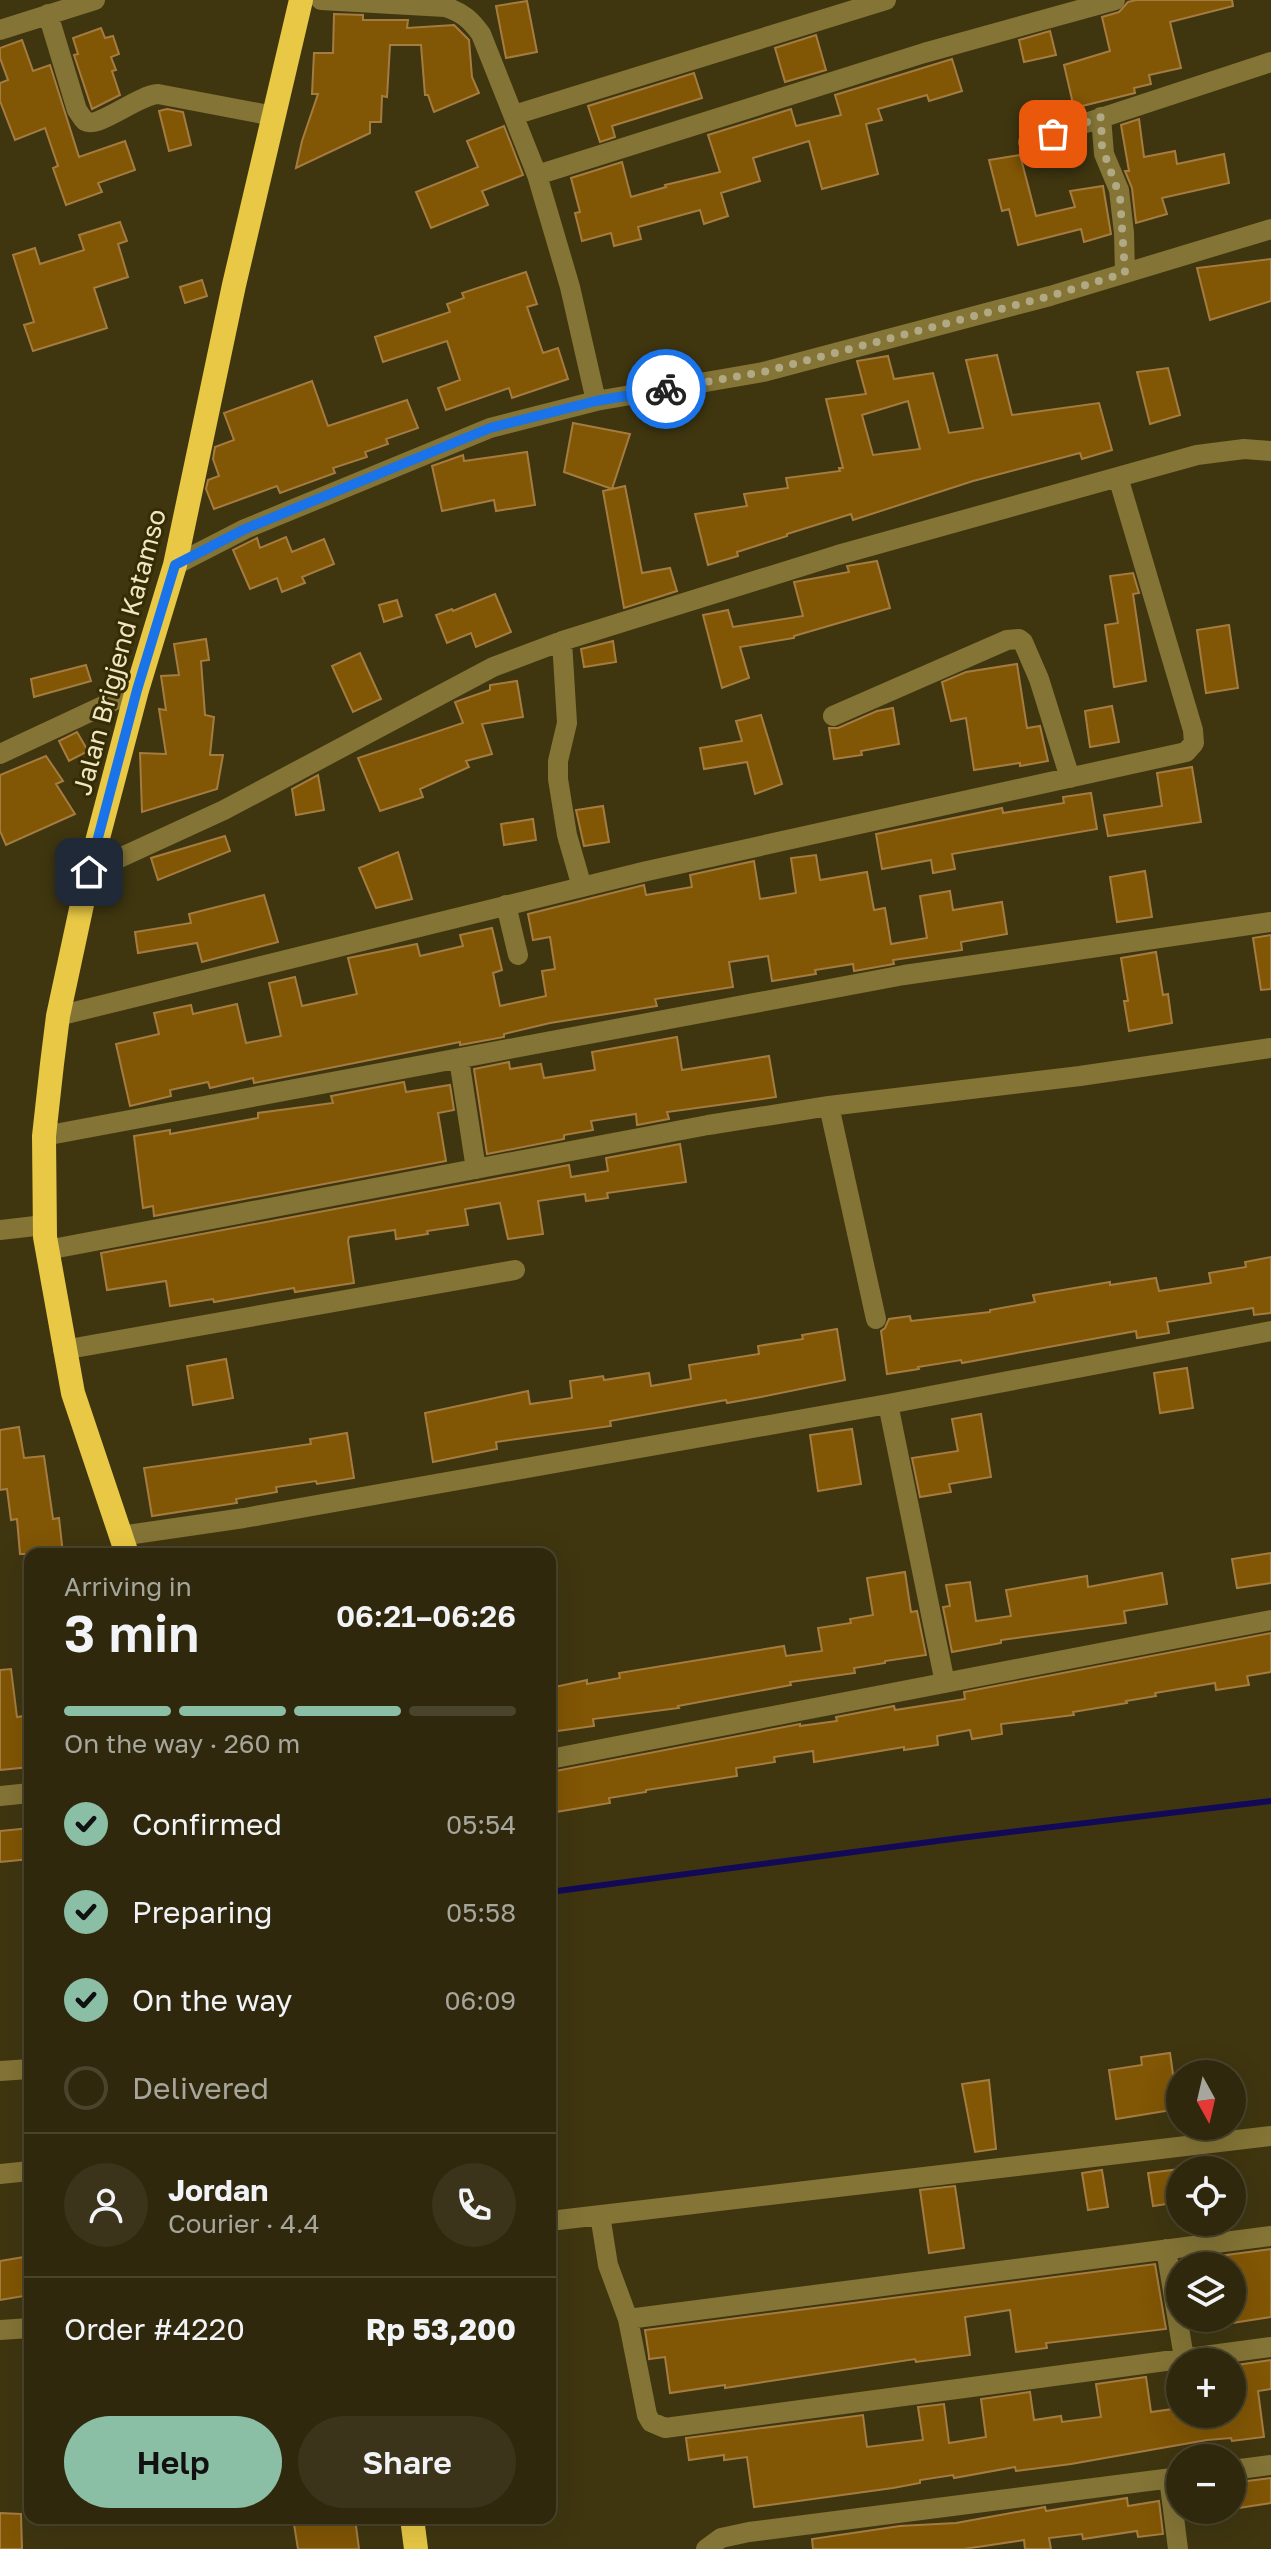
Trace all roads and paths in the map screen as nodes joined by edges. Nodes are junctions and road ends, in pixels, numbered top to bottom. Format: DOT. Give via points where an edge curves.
graph roads {
  1 [pos="95,0"];
  2 [pos="301,0"];
  3 [pos="321,0"];
  4 [pos="886,0"];
  5 [pos="1115,0"];
  6 [pos="48,14"];
  7 [pos="0,30"];
  8 [pos="1271,62"];
  9 [pos="514,115"];
  10 [pos="274,116"];
  11 [pos="1101,117"];
  12 [pos="1028,142"];
  13 [pos="537,175"];
  14 [pos="1271,229"];
  15 [pos="1125,273"];
  16 [pos="596,401"];
  17 [pos="1271,451"];
  18 [pos="1118,477"];
  19 [pos="175,565"];
  20 [pos="562,641"];
  21 [pos="137,690"];
  22 [pos="833,716"];
  23 [pos="0,754"];
  24 [pos="1070,778"];
  25 [pos="89,872"];
  26 [pos="582,887"];
  27 [pos="506,905"];
  28 [pos="1271,922"];
  29 [pos="518,955"];
  30 [pos="58,1016"];
  31 [pos="1271,1048"];
  32 [pos="459,1059"];
  33 [pos="829,1106"];
  34 [pos="44,1136"];
  35 [pos="476,1169"];
  36 [pos="44,1225"];
  37 [pos="0,1230"];
  38 [pos="47,1250"];
  39 [pos="515,1270"];
  40 [pos="876,1319"];
  41 [pos="1271,1331"];
  42 [pos="63,1350"];
  43 [pos="888,1404"];
  44 [pos="123,1545"];
  45 [pos="1271,1620"];
  46 [pos="945,1683"];
  47 [pos="556,1758"];
  48 [pos="24,1794"];
  49 [pos="0,1796"];
  50 [pos="24,2069"];
  51 [pos="0,2071"];
  52 [pos="1271,2136"];
  53 [pos="24,2172"];
  54 [pos="0,2174"];
  55 [pos="600,2215"];
  56 [pos="556,2220"];
  57 [pos="1271,2236"];
  58 [pos="1166,2249"];
  59 [pos="628,2319"];
  60 [pos="24,2328"];
  61 [pos="0,2330"];
  62 [pos="1271,2347"];
  63 [pos="1182,2348"];
  64 [pos="1246,2350"];
  65 [pos="1166,2360"];
  66 [pos="1271,2465"];
  67 [pos="1246,2468"];
  68 [pos="1166,2478"];
  69 [pos="413,2524"];
  70 [pos="1177,2524"];
  71 [pos="416,2549"];
  72 [pos="706,2549"];
  73 [pos="1178,2549"];
  1 -- 6 [label="street"];
  2 -- 10 [label="highway, Jalan Brigjend Katamso"];
  3 -- 9 [label="street" via="458,11 481,34"];
  4 -- 9 [label="street"];
  5 -- 13 [label="street" via="924,53"];
  6 -- 7 [label="street"];
  6 -- 10 [label="street" via="85,121 101,121 133,101 158,94"];
  8 -- 11 [label="street"];
  9 -- 13 [label="street"];
  10 -- 19 [label="highway, Jalan Brigjend Katamso"];
  11 -- 12 [label="street"];
  11 -- 15 [label="street" via="1102,147 1120,197"];
  13 -- 16 [label="street"];
  14 -- 15 [label="street"];
  15 -- 16 [label="street" via="763,372"];
  16 -- 19 [label="street" via="439,447 245,529"];
  17 -- 18 [label="street" via="1209,452"];
  18 -- 20 [label="street" via="838,555"];
  18 -- 24 [label="street" via="1195,738 1186,752"];
  19 -- 21 [label="highway, Jalan Brigjend Katamso"];
  20 -- 25 [label="street" via="493,667 224,810"];
  20 -- 26 [label="street" via="567,723 558,779"];
  21 -- 23 [label="street"];
  21 -- 25 [label="highway, Jalan Brigjend Katamso"];
  22 -- 24 [label="street" via="1019,639 1039,679"];
  24 -- 26 [label="street"];
  25 -- 30 [label="highway, Jalan Brigjend Katamso"];
  26 -- 27 [label="street"];
  27 -- 29 [label="street"];
  27 -- 30 [label="street"];
  28 -- 32 [label="street" via="904,975"];
  30 -- 34 [label="highway, Jalan Brigjend Katamso"];
  31 -- 33 [label="street"];
  32 -- 34 [label="street"];
  32 -- 35 [label="street"];
  33 -- 35 [label="street"];
  33 -- 40 [label="street"];
  34 -- 36 [label="highway, Jalan Brigjend Katamso"];
  35 -- 38 [label="street"];
  36 -- 37 [label="street"];
  36 -- 38 [label="highway, Jalan Brigjend Katamso"];
  38 -- 42 [label="highway, Jalan Brigjend Katamso"];
  39 -- 42 [label="street"];
  41 -- 43 [label="street"];
  42 -- 44 [label="highway, Jalan Brigjend Katamso"];
  43 -- 44 [label="street" via="244,1518"];
  43 -- 46 [label="street"];
  45 -- 46 [label="street"];
  46 -- 47 [label="street"];
  48 -- 49 [label="street"];
  50 -- 51 [label="street"];
  52 -- 55 [label="street"];
  53 -- 54 [label="street"];
  55 -- 56 [label="street"];
  55 -- 59 [label="street" via="608,2265"];
  57 -- 58 [label="street"];
  58 -- 59 [label="street"];
  58 -- 63 [label="street"];
  59 -- 65 [label="street" via="647,2415 665,2428"];
  60 -- 61 [label="street"];
  62 -- 64 [label="street"];
  66 -- 67 [label="street"];
  68 -- 72 [label="street" via="749,2532 721,2538"];
  69 -- 71 [label="highway"];
  70 -- 73 [label="street"];
}
